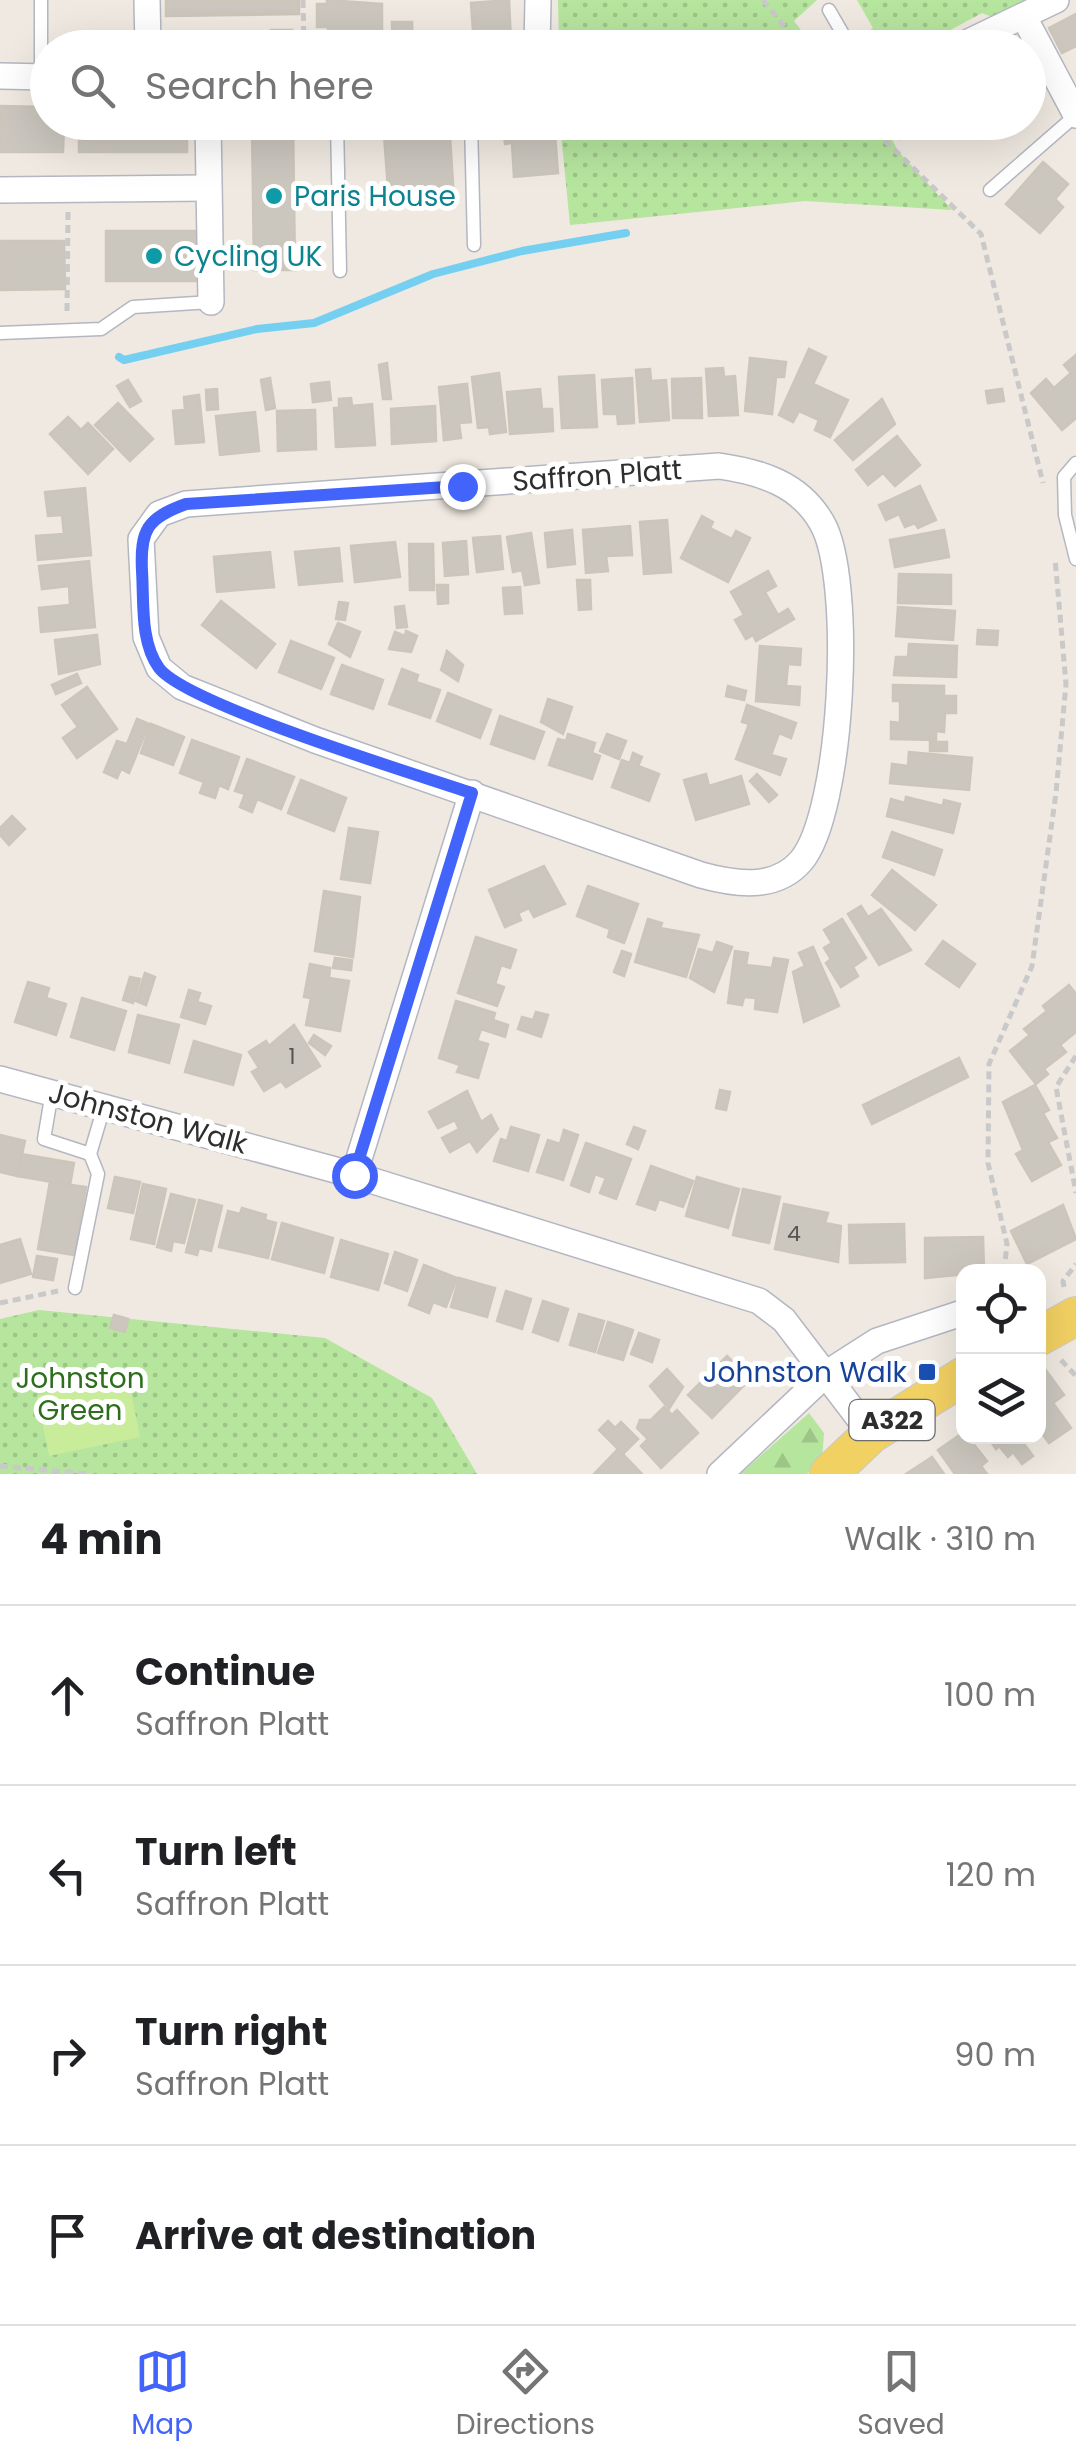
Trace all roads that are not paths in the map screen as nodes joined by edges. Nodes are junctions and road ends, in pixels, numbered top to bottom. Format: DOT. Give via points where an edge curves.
graph roads {
  1 [pos="147,0"];
  2 [pos="538,0"];
  3 [pos="1056,0"];
  4 [pos="41,5"];
  5 [pos="829,10"];
  6 [pos="1024,18"];
  7 [pos="42,30"];
  8 [pos="148,30"];
  9 [pos="537,30"];
  10 [pos="841,30"];
  11 [pos="997,30"];
  12 [pos="1030,30"];
  13 [pos="1046,59"];
  14 [pos="0,76"];
  15 [pos="30,77"];
  16 [pos="1076,115"];
  17 [pos="208,140"];
  18 [pos="337,140"];
  19 [pos="471,140"];
  20 [pos="208,188"];
  21 [pos="0,190"];
  22 [pos="990,190"];
  23 [pos="474,245"];
  24 [pos="340,271"];
  25 [pos="211,302"];
  26 [pos="0,333"];
  27 [pos="1076,463"];
  28 [pos="1076,559"];
  29 [pos="472,793"];
  30 [pos="0,1079"];
  31 [pos="52,1092"];
  32 [pos="105,1105"];
  33 [pos="90,1154"];
  34 [pos="354,1175"];
  35 [pos="75,1288"];
  36 [pos="956,1315"];
  37 [pos="1076,1316"];
  38 [pos="1046,1333"];
  39 [pos="827,1373"];
  40 [pos="956,1381"];
  41 [pos="871,1434"];
  42 [pos="720,1474"];
  43 [pos="829,1474"];
  1 -- 8 [label="street"];
  2 -- 9 [label="street"];
  3 -- 6 [label="street"];
  4 -- 7 [label="lane"];
  5 -- 10 [label="lane"];
  6 -- 11 [label="street"];
  6 -- 12 [label="street"];
  13 -- 16 [label="street"];
  14 -- 15 [label="street"];
  16 -- 22 [label="lane"];
  17 -- 20 [label="street"];
  18 -- 24 [label="lane"];
  19 -- 23 [label="lane"];
  20 -- 21 [label="street"];
  20 -- 25 [label="street"];
  25 -- 26 [label="lane" via="133,306 102,329"];
  27 -- 28 [label="lane" via="1064,477"];
  29 -- 29 [label="street, Saffron Platt" via="198,694 159,668 146,636 141,538 160,514 186,504 719,466 759,472 795,490 823,524 836,569 840,654 836,742 820,819 801,861 769,882 734,884"];
  29 -- 34 [label="street"];
  30 -- 31 [label="street, Johnston Walk"];
  31 -- 32 [label="street, Johnston Walk"];
  31 -- 33 [label="lane" via="44,1139"];
  32 -- 33 [label="lane"];
  32 -- 34 [label="street, Johnston Walk"];
  33 -- 35 [label="lane" via="98,1174"];
  34 -- 39 [label="street, Johnston Walk" via="758,1301 784,1320"];
  36 -- 39 [label="street" via="877,1341"];
  37 -- 38 [label="main road"];
  39 -- 41 [label="street, Johnston Walk"];
  39 -- 42 [label="street"];
  40 -- 41 [label="main road, A322"];
  41 -- 43 [label="main road, A322"];
}
